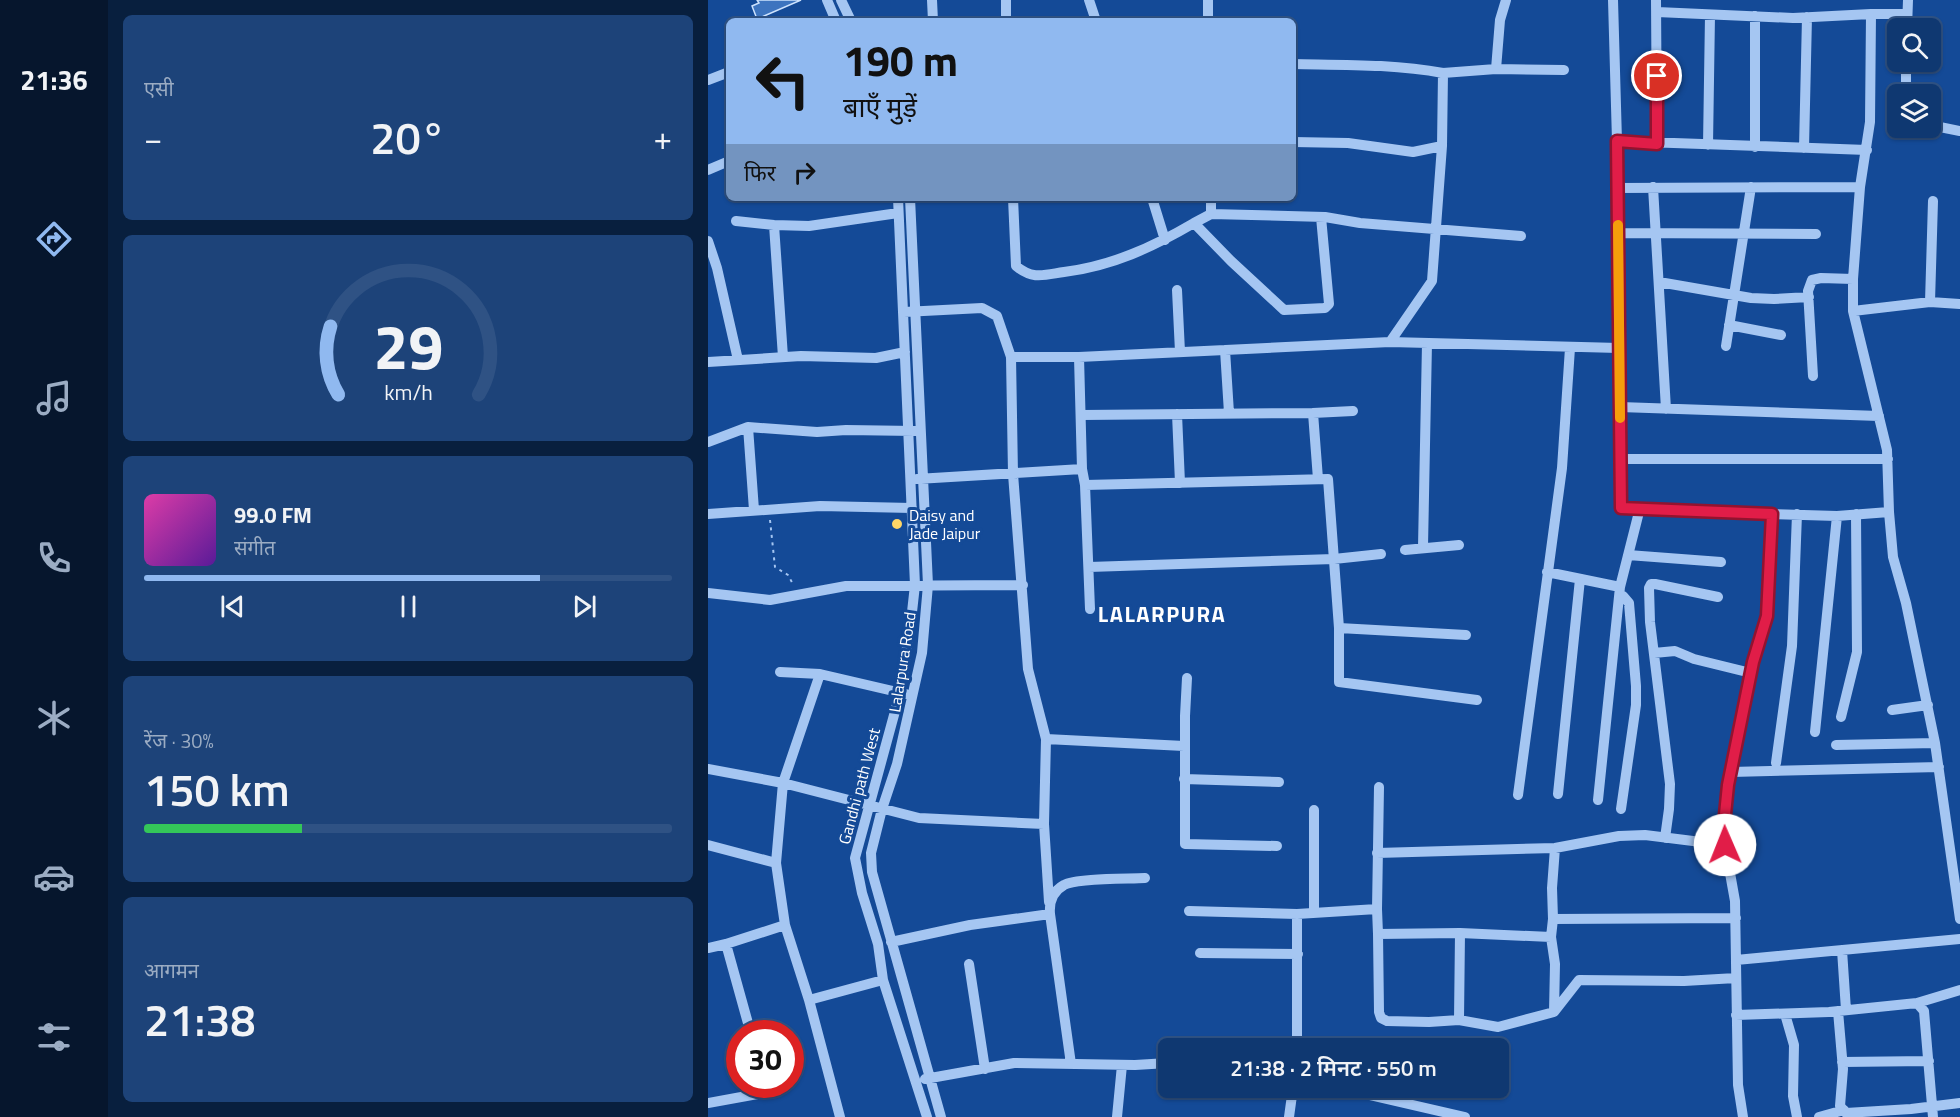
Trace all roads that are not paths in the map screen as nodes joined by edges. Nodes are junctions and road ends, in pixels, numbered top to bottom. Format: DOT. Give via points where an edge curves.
graph roads {
  1 [pos="827,0"];
  2 [pos="841,0"];
  3 [pos="932,0"];
  4 [pos="1006,0"];
  5 [pos="1089,0"];
  6 [pos="1208,0"];
  7 [pos="1506,0"];
  8 [pos="1613,0"];
  9 [pos="1656,0"];
  10 [pos="1908,0"];
  11 [pos="1657,12"];
  12 [pos="1871,14"];
  13 [pos="1908,14"];
  14 [pos="1710,15"];
  15 [pos="1755,16"];
  16 [pos="1807,17"];
  17 [pos="835,18"];
  18 [pos="850,18"];
  19 [pos="933,18"];
  20 [pos="1006,18"];
  21 [pos="1094,18"];
  22 [pos="1208,18"];
  23 [pos="1908,18"];
  24 [pos="1296,64"];
  25 [pos="1496,69"];
  26 [pos="1564,70"];
  27 [pos="726,73"];
  28 [pos="1443,73"];
  29 [pos="708,80"];
  30 [pos="1941,127"];
  31 [pos="1960,131"];
  32 [pos="1617,141"];
  33 [pos="1296,142"];
  34 [pos="1657,144"];
  35 [pos="1708,145"];
  36 [pos="1442,146"];
  37 [pos="1755,147"];
  38 [pos="1804,148"];
  39 [pos="1867,150"];
  40 [pos="726,162"];
  41 [pos="708,170"];
  42 [pos="1653,187"];
  43 [pos="1751,187"];
  44 [pos="1860,187"];
  45 [pos="1617,188"];
  46 [pos="898,201"];
  47 [pos="910,201"];
  48 [pos="1013,201"];
  49 [pos="1153,201"];
  50 [pos="1211,201"];
  51 [pos="1933,201"];
  52 [pos="898,213"];
  53 [pos="1211,214"];
  54 [pos="1321,217"];
  55 [pos="736,221"];
  56 [pos="1194,223"];
  57 [pos="774,225"];
  58 [pos="1438,229"];
  59 [pos="1618,233"];
  60 [pos="1656,233"];
  61 [pos="1743,233"];
  62 [pos="1816,234"];
  63 [pos="1521,236"];
  64 [pos="1165,240"];
  65 [pos="708,242"];
  66 [pos="1853,279"];
  67 [pos="1659,282"];
  68 [pos="721,284"];
  69 [pos="708,286"];
  70 [pos="1177,290"];
  71 [pos="1734,295"];
  72 [pos="1809,297"];
  73 [pos="1930,302"];
  74 [pos="1960,304"];
  75 [pos="917,311"];
  76 [pos="1853,311"];
  77 [pos="904,312"];
  78 [pos="1729,325"];
  79 [pos="1781,335"];
  80 [pos="1390,342"];
  81 [pos="1427,343"];
  82 [pos="1726,346"];
  83 [pos="1570,348"];
  84 [pos="1619,348"];
  85 [pos="1225,350"];
  86 [pos="905,352"];
  87 [pos="1180,352"];
  88 [pos="783,357"];
  89 [pos="1011,357"];
  90 [pos="1079,357"];
  91 [pos="738,360"];
  92 [pos="708,362"];
  93 [pos="1813,376"];
  94 [pos="1620,407"];
  95 [pos="1666,409"];
  96 [pos="1353,411"];
  97 [pos="1229,413"];
  98 [pos="1313,413"];
  99 [pos="1177,414"];
  100 [pos="1082,415"];
  101 [pos="1879,416"];
  102 [pos="748,427"];
  103 [pos="915,431"];
  104 [pos="708,442"];
  105 [pos="1621,459"];
  106 [pos="1887,459"];
  107 [pos="1082,469"];
  108 [pos="1013,474"];
  109 [pos="923,478"];
  110 [pos="911,479"];
  111 [pos="1318,479"];
  112 [pos="1180,483"];
  113 [pos="1085,485"];
  114 [pos="912,508"];
  115 [pos="1640,508"];
  116 [pos="754,510"];
  117 [pos="1889,512"];
  118 [pos="708,514"];
  119 [pos="1772,514"];
  120 [pos="1797,514"];
  121 [pos="1856,514"];
  122 [pos="1837,516"];
  123 [pos="1460,545"];
  124 [pos="1423,548"];
  125 [pos="1405,550"];
  126 [pos="1381,554"];
  127 [pos="1628,555"];
  128 [pos="1334,560"];
  129 [pos="1721,562"];
  130 [pos="1089,567"];
  131 [pos="1547,572"];
  132 [pos="1580,579"];
  133 [pos="915,585"];
  134 [pos="928,585"];
  135 [pos="1023,585"];
  136 [pos="1620,592"];
  137 [pos="708,593"];
  138 [pos="1718,597"];
  139 [pos="1090,609"];
  140 [pos="1339,628"];
  141 [pos="1466,635"];
  142 [pos="1654,653"];
  143 [pos="780,672"];
  144 [pos="1751,673"];
  145 [pos="820,674"];
  146 [pos="1187,678"];
  147 [pos="900,693"];
  148 [pos="913,696"];
  149 [pos="1477,700"];
  150 [pos="1928,705"];
  151 [pos="1892,710"];
  152 [pos="1841,717"];
  153 [pos="1815,732"];
  154 [pos="1046,738"];
  155 [pos="1935,743"];
  156 [pos="1836,745"];
  157 [pos="1184,746"];
  158 [pos="1776,763"];
  159 [pos="1939,768"];
  160 [pos="708,769"];
  161 [pos="1731,772"];
  162 [pos="1184,779"];
  163 [pos="1279,782"];
  164 [pos="783,783"];
  165 [pos="1379,786"];
  166 [pos="1558,794"];
  167 [pos="1518,795"];
  168 [pos="1598,801"];
  169 [pos="868,805"];
  170 [pos="882,808"];
  171 [pos="1621,809"];
  172 [pos="1314,810"];
  173 [pos="1044,824"];
  174 [pos="1665,838"];
  175 [pos="708,845"];
  176 [pos="1725,845"];
  177 [pos="1277,846"];
  178 [pos="1555,848"];
  179 [pos="1377,853"];
  180 [pos="776,863"];
  181 [pos="1145,878"];
  182 [pos="1050,908"];
  183 [pos="1377,909"];
  184 [pos="1189,911"];
  185 [pos="1314,913"];
  186 [pos="1297,914"];
  187 [pos="1736,918"];
  188 [pos="1553,919"];
  189 [pos="1960,919"];
  190 [pos="784,925"];
  191 [pos="1460,933"];
  192 [pos="1378,934"];
  193 [pos="1551,937"];
  194 [pos="1960,939"];
  195 [pos="891,942"];
  196 [pos="726,944"];
  197 [pos="708,948"];
  198 [pos="1842,950"];
  199 [pos="1200,953"];
  200 [pos="1298,954"];
  201 [pos="1736,960"];
  202 [pos="969,964"];
  203 [pos="1736,978"];
  204 [pos="883,980"];
  205 [pos="1960,990"];
  206 [pos="809,1000"];
  207 [pos="1917,1003"];
  208 [pos="1842,1011"];
  209 [pos="1554,1012"];
  210 [pos="1785,1014"];
  211 [pos="1736,1015"];
  212 [pos="747,1020"];
  213 [pos="1459,1020"];
  214 [pos="1297,1038"];
  215 [pos="1929,1061"];
  216 [pos="1842,1062"];
  217 [pos="1158,1063"];
  218 [pos="1071,1064"];
  219 [pos="1122,1065"];
  220 [pos="985,1069"];
  221 [pos="930,1078"];
  222 [pos="916,1080"];
  223 [pos="736,1098"];
  224 [pos="1292,1098"];
  225 [pos="1385,1098"];
  226 [pos="708,1103"];
  227 [pos="1960,1103"];
  228 [pos="1417,1105"];
  229 [pos="1844,1110"];
  230 [pos="1933,1112"];
  231 [pos="840,1117"];
  232 [pos="927,1117"];
  233 [pos="941,1117"];
  234 [pos="1117,1117"];
  235 [pos="1289,1117"];
  236 [pos="1416,1117"];
  237 [pos="1466,1117"];
  238 [pos="1743,1117"];
  239 [pos="1797,1117"];
  240 [pos="1819,1117"];
  1 -- 17 [label="street"];
  2 -- 18 [label="street"];
  3 -- 19 [label="street"];
  4 -- 20 [label="street"];
  5 -- 21 [label="street"];
  6 -- 22 [label="street"];
  7 -- 25 [label="street" via="1500,20"];
  8 -- 32 [label="street"];
  9 -- 11 [label="street"];
  10 -- 13 [label="street"];
  11 -- 14 [label="street"];
  11 -- 34 [label="street"];
  12 -- 13 [label="street"];
  12 -- 16 [label="street"];
  12 -- 39 [label="street"];
  13 -- 23 [label="street"];
  14 -- 15 [label="street"];
  14 -- 35 [label="street"];
  15 -- 16 [label="street"];
  15 -- 37 [label="street"];
  16 -- 38 [label="street"];
  24 -- 28 [label="street"];
  25 -- 26 [label="street"];
  25 -- 28 [label="street"];
  27 -- 29 [label="street"];
  28 -- 36 [label="street"];
  30 -- 31 [label="street"];
  32 -- 34 [label="street"];
  32 -- 45 [label="street"];
  33 -- 36 [label="street" via="1348,143 1413,152"];
  34 -- 35 [label="street"];
  35 -- 37 [label="street"];
  36 -- 58 [label="street"];
  37 -- 38 [label="street"];
  38 -- 39 [label="street"];
  39 -- 44 [label="street"];
  40 -- 41 [label="street"];
  42 -- 43 [label="street"];
  42 -- 45 [label="street"];
  42 -- 60 [label="street"];
  43 -- 44 [label="street"];
  43 -- 61 [label="street"];
  44 -- 66 [label="street"];
  45 -- 59 [label="street"];
  46 -- 52 [label="street, Gandhi path West"];
  47 -- 75 [label="street, Lalarpura Road"];
  48 -- 64 [label="street" via="1016,266 1034,276 1091,269"];
  49 -- 64 [label="street"];
  50 -- 53 [label="street"];
  51 -- 73 [label="street"];
  52 -- 57 [label="street" via="809,226"];
  52 -- 77 [label="street, Gandhi path West"];
  53 -- 54 [label="street"];
  53 -- 56 [label="street"];
  54 -- 56 [label="street" via="1329,304 1306,311 1284,310"];
  54 -- 58 [label="street"];
  55 -- 57 [label="street"];
  56 -- 64 [label="street"];
  57 -- 88 [label="street"];
  58 -- 63 [label="street"];
  58 -- 80 [label="street" via="1432,281"];
  59 -- 60 [label="street"];
  59 -- 84 [label="street"];
  60 -- 61 [label="street"];
  60 -- 67 [label="street"];
  61 -- 62 [label="street"];
  61 -- 71 [label="street"];
  65 -- 68 [label="street"];
  66 -- 72 [label="street" via="1812,280"];
  66 -- 76 [label="street"];
  67 -- 71 [label="street"];
  67 -- 95 [label="street"];
  68 -- 69 [label="street"];
  68 -- 91 [label="street"];
  70 -- 87 [label="street"];
  71 -- 72 [label="street"];
  71 -- 78 [label="street"];
  72 -- 93 [label="street"];
  73 -- 74 [label="street"];
  73 -- 76 [label="street"];
  75 -- 77 [label="street"];
  75 -- 89 [label="street" via="982,308 997,316"];
  75 -- 103 [label="street, Lalarpura Road"];
  76 -- 101 [label="street"];
  77 -- 86 [label="street, Gandhi path West"];
  78 -- 79 [label="street"];
  78 -- 82 [label="street"];
  80 -- 81 [label="street"];
  80 -- 85 [label="street"];
  81 -- 83 [label="street"];
  81 -- 124 [label="street"];
  83 -- 84 [label="street"];
  83 -- 131 [label="street" via="1562,468"];
  84 -- 94 [label="street"];
  85 -- 87 [label="street"];
  85 -- 97 [label="street"];
  86 -- 88 [label="street" via="876,358"];
  86 -- 103 [label="street, Gandhi path West"];
  87 -- 90 [label="street"];
  88 -- 91 [label="street"];
  89 -- 90 [label="street"];
  89 -- 108 [label="street"];
  90 -- 100 [label="street"];
  91 -- 92 [label="street"];
  94 -- 95 [label="street"];
  94 -- 105 [label="street"];
  95 -- 101 [label="street"];
  96 -- 98 [label="street"];
  97 -- 98 [label="street"];
  97 -- 99 [label="street"];
  98 -- 111 [label="street"];
  99 -- 100 [label="street"];
  99 -- 112 [label="street"];
  100 -- 107 [label="street"];
  101 -- 106 [label="street"];
  102 -- 103 [label="street"];
  102 -- 104 [label="street"];
  102 -- 116 [label="street"];
  103 -- 109 [label="street, Lalarpura Road"];
  103 -- 110 [label="street, Gandhi path West"];
  105 -- 106 [label="street"];
  105 -- 115 [label="street" via="1621,508"];
  106 -- 117 [label="street"];
  107 -- 108 [label="street"];
  107 -- 113 [label="street"];
  108 -- 109 [label="street"];
  108 -- 135 [label="street"];
  109 -- 110 [label="street"];
  109 -- 134 [label="street, Lalarpura Road"];
  110 -- 114 [label="street, Gandhi path West"];
  111 -- 112 [label="street"];
  111 -- 128 [label="street" via="1328,479"];
  112 -- 113 [label="street"];
  113 -- 130 [label="street"];
  114 -- 116 [label="street" via="820,506"];
  114 -- 133 [label="street, Gandhi path West"];
  115 -- 119 [label="street"];
  115 -- 127 [label="street"];
  116 -- 118 [label="street"];
  117 -- 121 [label="street"];
  117 -- 150 [label="street" via="1893,556"];
  119 -- 120 [label="street"];
  119 -- 144 [label="street" via="1767,616"];
  120 -- 122 [label="street"];
  120 -- 158 [label="street" via="1792,646"];
  121 -- 122 [label="street"];
  121 -- 152 [label="street" via="1857,652"];
  122 -- 153 [label="street"];
  123 -- 124 [label="street"];
  124 -- 125 [label="street"];
  126 -- 128 [label="street"];
  127 -- 129 [label="street"];
  127 -- 136 [label="street"];
  128 -- 130 [label="street"];
  128 -- 140 [label="street"];
  130 -- 139 [label="street"];
  131 -- 132 [label="street"];
  131 -- 167 [label="street"];
  132 -- 136 [label="street"];
  132 -- 166 [label="street"];
  133 -- 134 [label="street"];
  133 -- 137 [label="street" via="846,586 770,600"];
  133 -- 147 [label="street, Gandhi path West"];
  134 -- 135 [label="street"];
  134 -- 148 [label="street, Lalarpura Road" via="922,653"];
  135 -- 154 [label="street" via="1028,669"];
  136 -- 168 [label="street"];
  136 -- 171 [label="street" via="1629,603 1636,686"];
  138 -- 142 [label="street" via="1651,584 1648,594"];
  140 -- 141 [label="street"];
  140 -- 149 [label="street" via="1339,682"];
  142 -- 144 [label="street" via="1675,651"];
  142 -- 174 [label="street" via="1670,784"];
  143 -- 145 [label="street"];
  144 -- 161 [label="street"];
  145 -- 147 [label="street"];
  145 -- 164 [label="street"];
  146 -- 157 [label="street"];
  147 -- 148 [label="street"];
  147 -- 169 [label="street, Gandhi path West"];
  148 -- 170 [label="street, Lalarpura Road"];
  150 -- 151 [label="street"];
  150 -- 155 [label="street"];
  154 -- 157 [label="street"];
  154 -- 173 [label="street"];
  155 -- 156 [label="street"];
  155 -- 159 [label="street"];
  157 -- 162 [label="street"];
  159 -- 161 [label="street"];
  159 -- 189 [label="street"];
  160 -- 164 [label="street"];
  161 -- 176 [label="street"];
  162 -- 163 [label="street"];
  162 -- 177 [label="street" via="1185,844"];
  164 -- 169 [label="street"];
  164 -- 180 [label="street"];
  165 -- 179 [label="street"];
  169 -- 170 [label="street"];
  169 -- 204 [label="street, Gandhi path West" via="855,858 878,944"];
  170 -- 173 [label="street" via="919,818"];
  170 -- 195 [label="street, Lalarpura Road" via="871,854 872,872"];
  172 -- 185 [label="street"];
  173 -- 182 [label="street"];
  174 -- 176 [label="street"];
  174 -- 178 [label="street" via="1619,836"];
  175 -- 180 [label="street"];
  176 -- 187 [label="street"];
  178 -- 179 [label="street"];
  178 -- 188 [label="street"];
  179 -- 183 [label="street"];
  180 -- 190 [label="street"];
  181 -- 182 [label="street" via="1064,885 1054,894"];
  182 -- 195 [label="street"];
  182 -- 218 [label="street"];
  183 -- 185 [label="street"];
  183 -- 192 [label="street"];
  184 -- 186 [label="street"];
  185 -- 186 [label="street"];
  186 -- 200 [label="street"];
  187 -- 188 [label="street"];
  187 -- 201 [label="street"];
  188 -- 193 [label="street"];
  190 -- 196 [label="street"];
  190 -- 206 [label="street"];
  191 -- 192 [label="street"];
  191 -- 193 [label="street"];
  191 -- 213 [label="street"];
  192 -- 213 [label="street" via="1381,1018"];
  193 -- 209 [label="street"];
  194 -- 198 [label="street"];
  195 -- 221 [label="street, Lalarpura Road"];
  196 -- 197 [label="street"];
  196 -- 212 [label="street"];
  198 -- 201 [label="street"];
  198 -- 208 [label="street"];
  199 -- 200 [label="street"];
  200 -- 214 [label="street"];
  201 -- 203 [label="street"];
  202 -- 220 [label="street"];
  203 -- 209 [label="street" via="1579,980"];
  203 -- 211 [label="street"];
  204 -- 206 [label="street"];
  204 -- 222 [label="street, Gandhi path West"];
  205 -- 207 [label="street"];
  206 -- 231 [label="street"];
  207 -- 208 [label="street"];
  207 -- 215 [label="street" via="1924,1011"];
  208 -- 210 [label="street"];
  208 -- 216 [label="street"];
  209 -- 213 [label="street" via="1498,1027"];
  210 -- 211 [label="street"];
  210 -- 239 [label="street" via="1794,1045 1793,1096"];
  211 -- 238 [label="street"];
  215 -- 216 [label="street"];
  215 -- 230 [label="street"];
  216 -- 229 [label="street" via="1840,1106"];
  217 -- 219 [label="street"];
  218 -- 219 [label="street"];
  218 -- 220 [label="street" via="1014,1064"];
  219 -- 234 [label="street"];
  220 -- 221 [label="street"];
  221 -- 222 [label="street"];
  221 -- 233 [label="street, Lalarpura Road"];
  222 -- 232 [label="street, Gandhi path West"];
  223 -- 226 [label="street"];
  224 -- 235 [label="street"];
  225 -- 228 [label="street"];
  227 -- 230 [label="street"];
  228 -- 236 [label="street"];
  228 -- 237 [label="street"];
  229 -- 230 [label="street"];
  229 -- 240 [label="street"];
}
